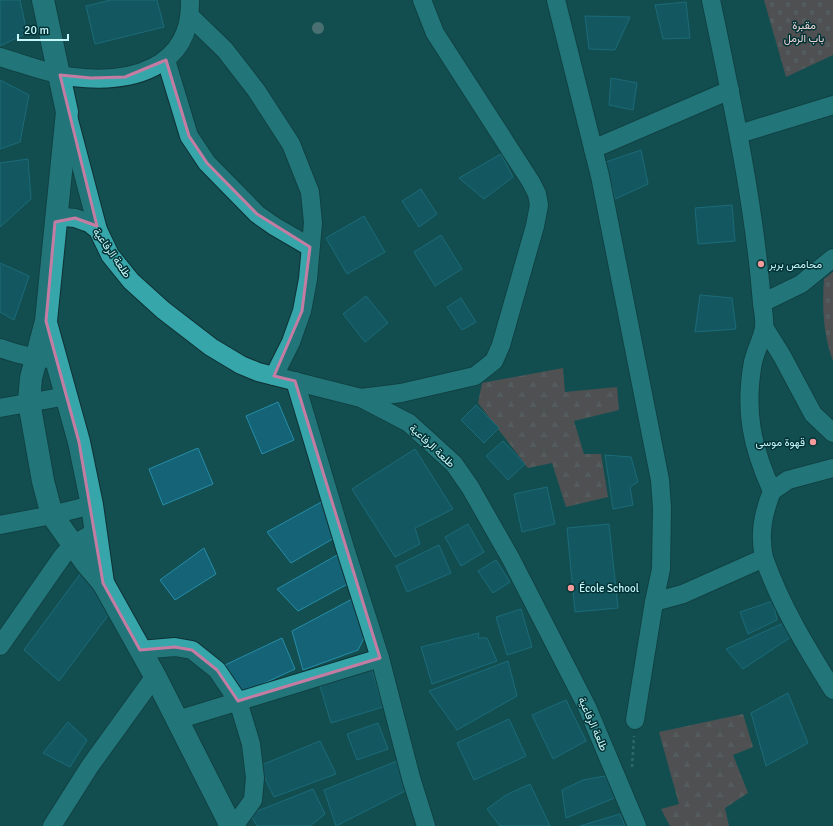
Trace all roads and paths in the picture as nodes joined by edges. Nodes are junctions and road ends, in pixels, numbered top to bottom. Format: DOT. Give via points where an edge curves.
graph roads {
  1 [pos="43,0"];
  2 [pos="422,0"];
  3 [pos="556,0"];
  4 [pos="711,0"];
  5 [pos="190,9"];
  6 [pos="0,57"];
  7 [pos="166,60"];
  8 [pos="60,75"];
  9 [pos="730,90"];
  10 [pos="833,106"];
  11 [pos="67,112"];
  12 [pos="739,134"];
  13 [pos="594,148"];
  14 [pos="55,222"];
  15 [pos="98,230"];
  16 [pos="310,247"];
  17 [pos="833,258"];
  18 [pos="762,303"];
  19 [pos="764,327"];
  20 [pos="0,348"];
  21 [pos="46,358"];
  22 [pos="274,376"];
  23 [pos="295,380"];
  24 [pos="67,396"];
  25 [pos="361,398"];
  26 [pos="29,402"];
  27 [pos="0,408"];
  28 [pos="833,433"];
  29 [pos="833,468"];
  30 [pos="772,491"];
  31 [pos="92,505"];
  32 [pos="52,515"];
  33 [pos="0,524"];
  34 [pos="95,532"];
  35 [pos="72,545"];
  36 [pos="764,558"];
  37 [pos="102,583"];
  38 [pos="654,602"];
  39 [pos="0,646"];
  40 [pos="140,650"];
  41 [pos="380,658"];
  42 [pos="155,676"];
  43 [pos="833,690"];
  44 [pos="238,701"];
  45 [pos="177,720"];
  46 [pos="635,720"];
  47 [pos="631,774"];
  48 [pos="52,826"];
  49 [pos="231,826"];
  50 [pos="234,826"];
  51 [pos="426,826"];
  52 [pos="637,826"];
  1 -- 8 [label="street"];
  2 -- 25 [label="street" via="435,33 531,182 539,205 501,345 494,361 475,376 401,393"];
  3 -- 13 [label="street"];
  4 -- 9 [label="street"];
  5 -- 7 [label="street" via="185,36 176,51"];
  5 -- 16 [label="street" via="242,71 291,144 310,192 313,223"];
  6 -- 8 [label="street"];
  7 -- 8 [label="street" via="149,70 125,77 91,78"];
  7 -- 16 [label="street" via="189,136 207,164 257,214"];
  8 -- 11 [label="street"];
  9 -- 12 [label="street"];
  9 -- 13 [label="street"];
  10 -- 12 [label="street"];
  11 -- 14 [label="street"];
  11 -- 15 [label="street"];
  12 -- 18 [label="street" via="756,230"];
  13 -- 38 [label="street" via="660,480 661,569"];
  14 -- 15 [label="street, طلعة الرفاعية" via="64,217 75,218 89,223"];
  14 -- 21 [label="street" via="46,321"];
  15 -- 22 [label="street, طلعة الرفاعية" via="110,255 131,281 163,310 211,347 258,372"];
  16 -- 22 [label="street" via="302,311 291,342"];
  17 -- 18 [label="street" via="801,284"];
  18 -- 19 [label="street"];
  19 -- 28 [label="street" via="813,414"];
  19 -- 30 [label="street" via="753,362 750,430"];
  20 -- 21 [label="street" via="13,353"];
  21 -- 24 [label="street"];
  21 -- 26 [label="street" via="31,378"];
  22 -- 23 [label="street, طلعة الرفاعية"];
  23 -- 25 [label="street, طلعة الرفاعية"];
  23 -- 41 [label="street"];
  24 -- 26 [label="street"];
  24 -- 31 [label="street"];
  25 -- 52 [label="street, طلعة الرفاعية" via="409,423 454,464 470,487 511,559 587,707"];
  26 -- 27 [label="street"];
  26 -- 32 [label="street" via="43,481"];
  29 -- 30 [label="street" via="788,480"];
  30 -- 36 [label="street" via="762,524 761,543"];
  31 -- 32 [label="street"];
  31 -- 34 [label="street"];
  32 -- 33 [label="street"];
  32 -- 35 [label="street"];
  34 -- 35 [label="street"];
  34 -- 37 [label="street"];
  35 -- 37 [label="street"];
  35 -- 39 [label="street"];
  36 -- 38 [label="street" via="683,594"];
  36 -- 43 [label="street" via="791,622"];
  37 -- 40 [label="street"];
  38 -- 46 [label="street"];
  40 -- 42 [label="street"];
  40 -- 44 [label="street" via="175,647 192,650 217,670"];
  41 -- 44 [label="street"];
  41 -- 51 [label="street"];
  42 -- 45 [label="street"];
  42 -- 48 [label="street" via="90,766"];
  44 -- 45 [label="street"];
  44 -- 50 [label="street" via="251,744 255,778 252,800"];
  45 -- 49 [label="street"];
  46 -- 47 [label="path"];
}
